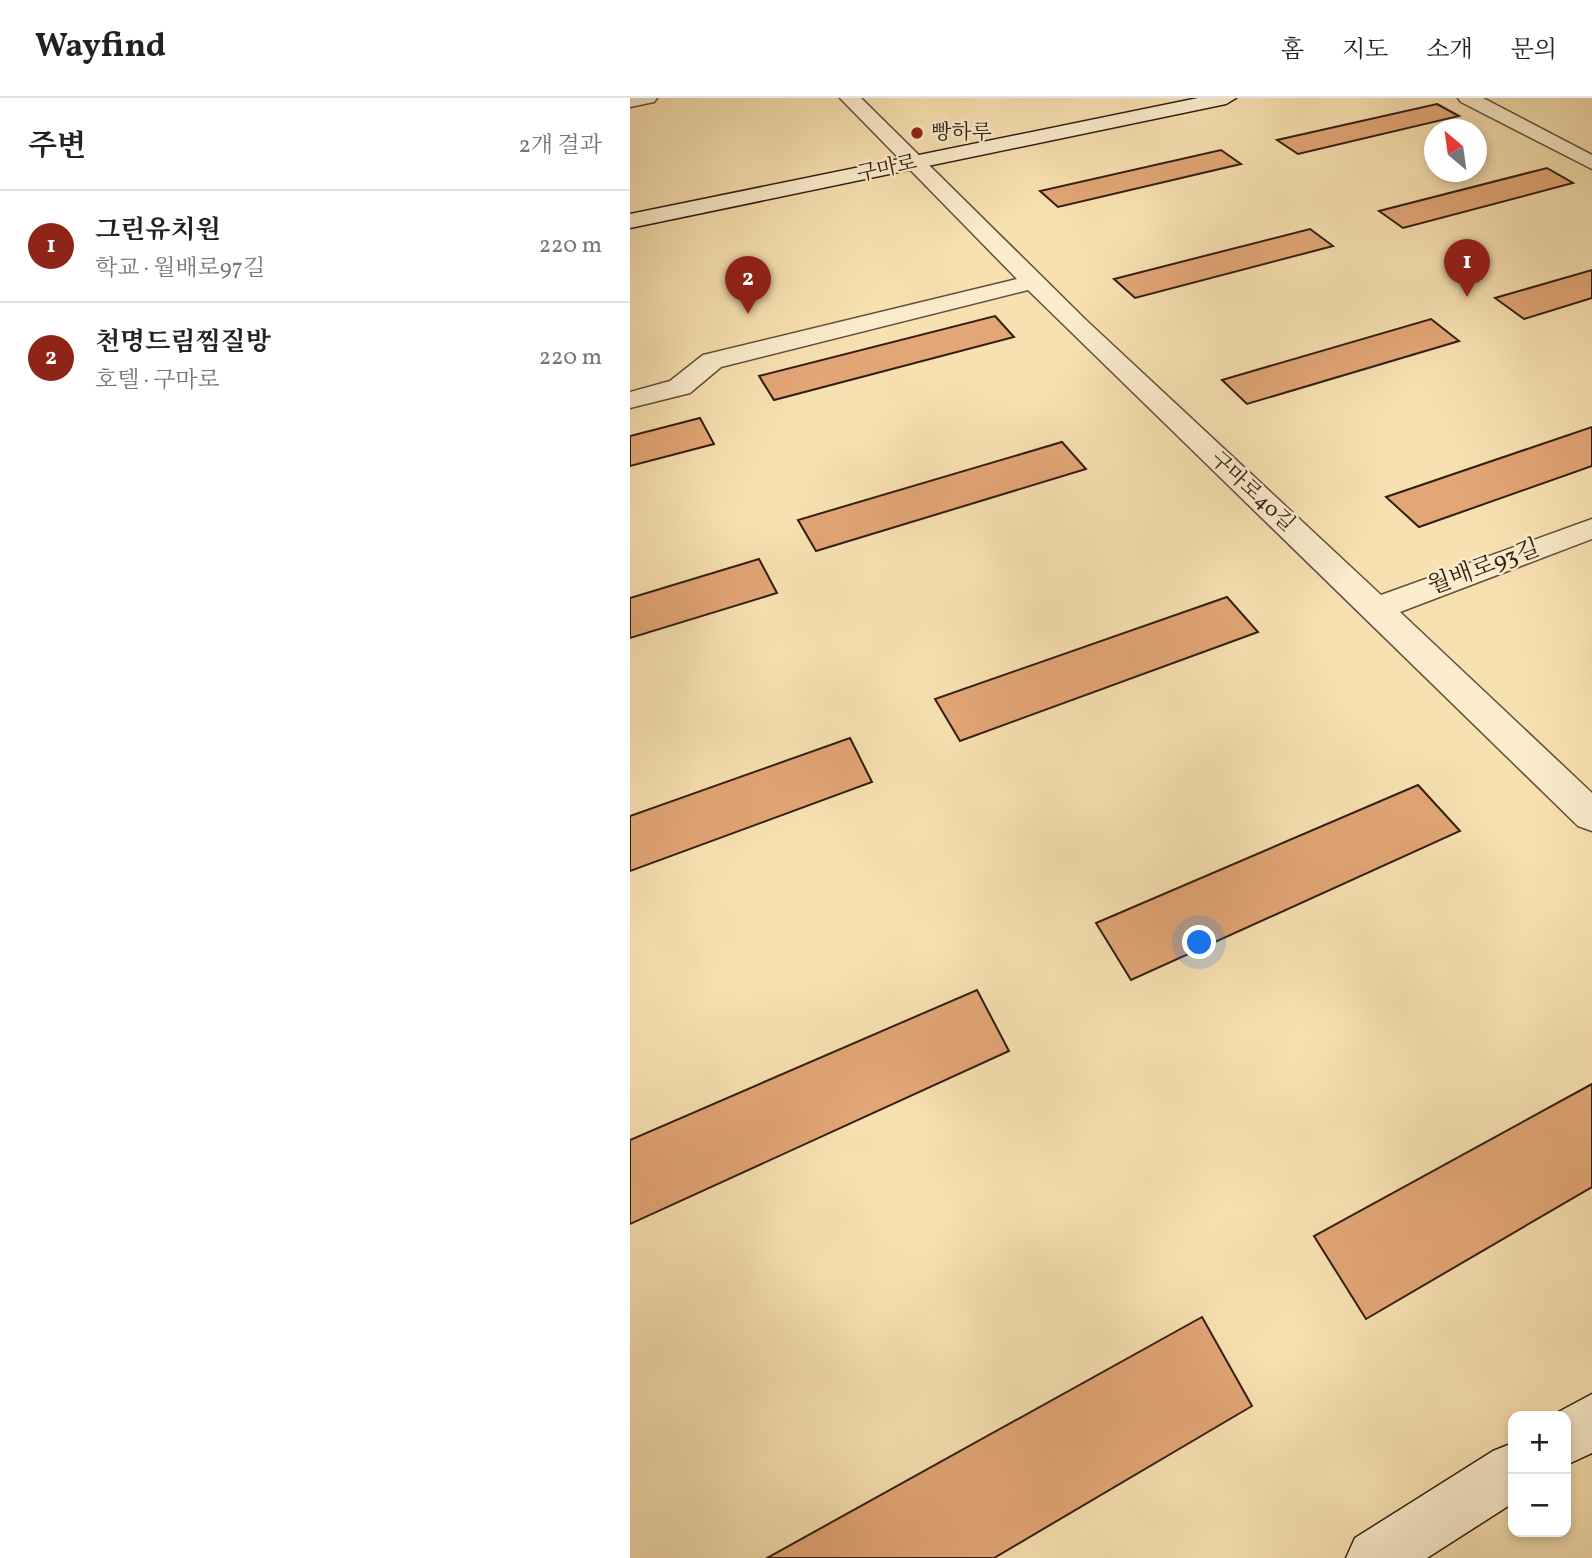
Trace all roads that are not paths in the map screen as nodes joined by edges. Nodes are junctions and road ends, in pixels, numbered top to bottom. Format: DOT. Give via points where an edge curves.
graph roads {
  1 [pos="647,98"];
  2 [pos="850,98"];
  3 [pos="1226,98"];
  4 [pos="1468,98"];
  5 [pos="630,101"];
  6 [pos="1586,155"];
  7 [pos="917,162"];
  8 [pos="630,221"];
  9 [pos="1033,282"];
  10 [pos="630,400"];
  11 [pos="1592,528"];
  12 [pos="1376,608"];
  13 [pos="1592,816"];
  14 [pos="1592,1421"];
  15 [pos="1571,1435"];
  16 [pos="1508,1474"];
  17 [pos="1375,1558"];
  1 -- 5 [label="street"];
  2 -- 7 [label="street, 구마로40길"];
  3 -- 7 [label="street, 구마로"];
  4 -- 6 [label="street"];
  7 -- 8 [label="street, 구마로"];
  7 -- 9 [label="street, 구마로40길"];
  9 -- 10 [label="street" via="712,361 680,387"];
  9 -- 12 [label="street, 구마로40길"];
  11 -- 12 [label="street, 월배로93길"];
  12 -- 13 [label="street, 구마로40길"];
  14 -- 15 [label="street"];
  16 -- 17 [label="street"];
}
